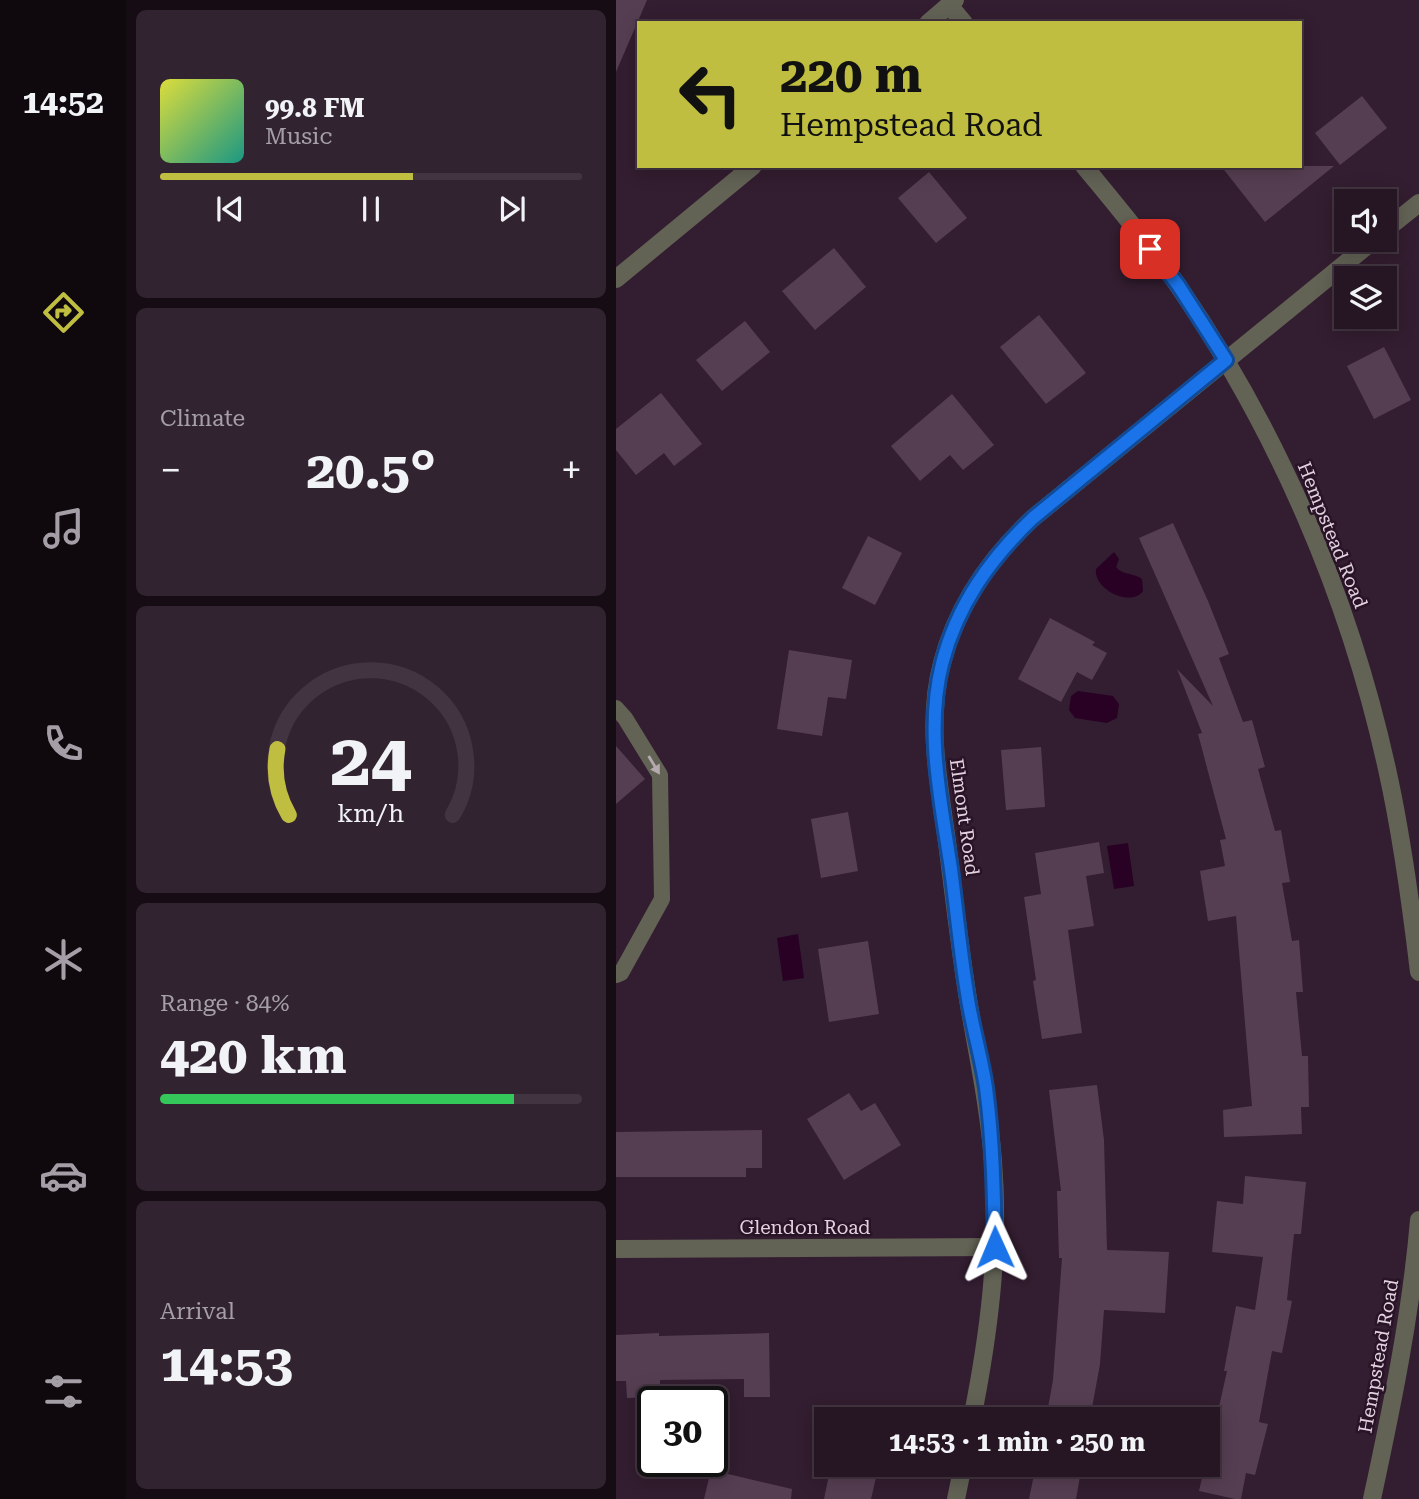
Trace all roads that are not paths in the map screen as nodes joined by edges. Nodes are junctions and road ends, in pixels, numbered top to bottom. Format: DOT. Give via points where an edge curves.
graph roads {
  1 [pos="952,3"];
  2 [pos="930,21"];
  3 [pos="963,21"];
  4 [pos="751,168"];
  5 [pos="1086,168"];
  6 [pos="1419,203"];
  7 [pos="1397,221"];
  8 [pos="1359,252"];
  9 [pos="616,279"];
  10 [pos="1226,360"];
  11 [pos="616,708"];
  12 [pos="1419,972"];
  13 [pos="616,975"];
  14 [pos="1419,1220"];
  15 [pos="995,1247"];
  16 [pos="616,1249"];
  17 [pos="1417,1273"];
  18 [pos="974,1407"];
  19 [pos="961,1477"];
  20 [pos="956,1499"];
  21 [pos="1372,1499"];
  1 -- 2 [label="street"];
  1 -- 3 [label="street"];
  4 -- 9 [label="street"];
  5 -- 10 [label="street, Hempstead Road" via="1178,285"];
  6 -- 7 [label="street"];
  8 -- 10 [label="street, Elmont Road"];
  10 -- 12 [label="street, Hempstead Road" via="1291,482 1361,667 1387,768"];
  10 -- 15 [label="street, Elmont Road" via="1012,538 981,576 955,623 942,664 934,747 969,1004 985,1085 994,1163"];
  11 -- 13 [label="lane, one-way" via="660,775 662,899"];
  14 -- 17 [label="street, Hempstead Road"];
  15 -- 16 [label="street, Glendon Road"];
  15 -- 18 [label="street, Elmont Road"];
  17 -- 21 [label="street, Hempstead Road"];
  19 -- 20 [label="street"];
}
